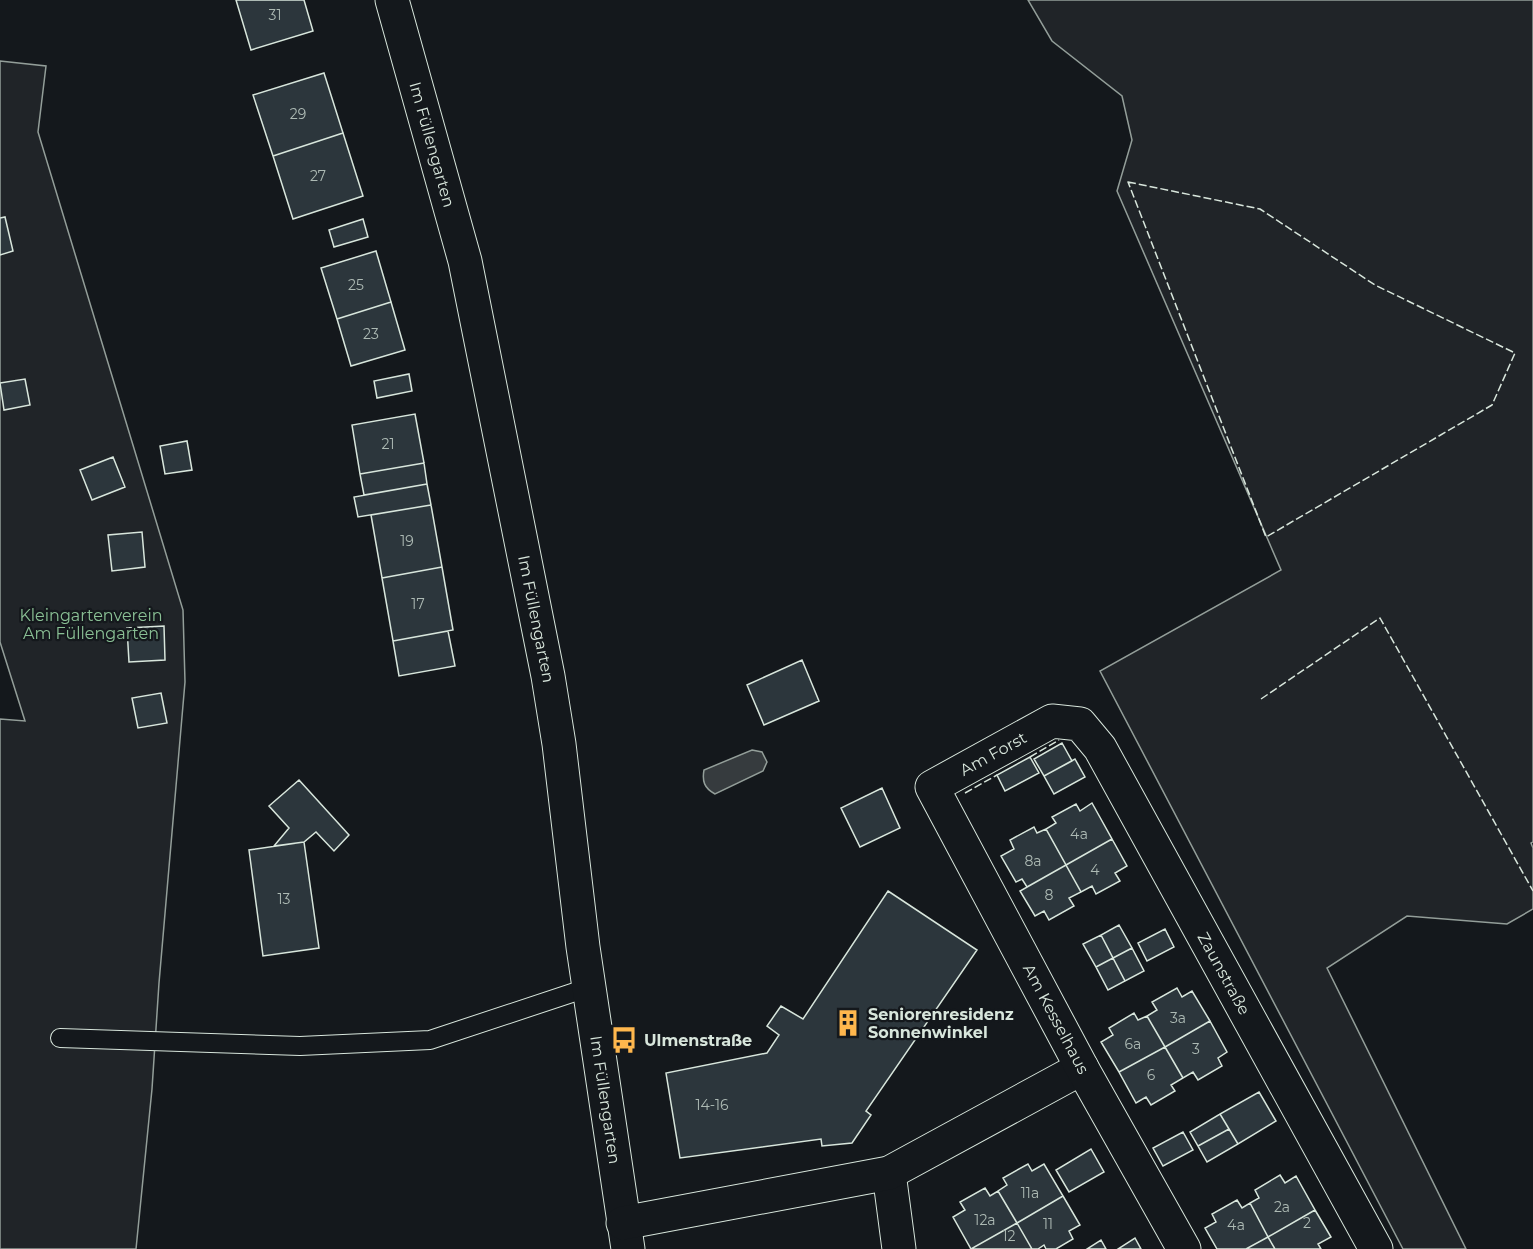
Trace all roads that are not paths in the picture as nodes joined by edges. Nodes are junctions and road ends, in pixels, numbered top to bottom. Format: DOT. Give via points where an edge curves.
graph roads {
  1 [pos="392,0"];
  2 [pos="1052,721"];
  3 [pos="932,787"];
  4 [pos="590,987"];
  5 [pos="60,1038"];
  6 [pos="1082,1068"];
  7 [pos="889,1173"];
  8 [pos="626,1236"];
  9 [pos="899,1249"];
  10 [pos="1184,1249"];
  11 [pos="1376,1249"];
  1 -- 4 [label="street, Im Füllengarten" via="465,261 548,676"];
  2 -- 3 [label="street, Am Forst"];
  2 -- 11 [label="street, Zaunstraße" via="1080,724 1100,748"];
  3 -- 6 [label="street, Am Kesselhaus"];
  4 -- 5 [label="lane" via="430,1040 300,1046"];
  4 -- 8 [label="street, Im Füllengarten"];
  6 -- 7 [label="street"];
  6 -- 10 [label="street, Am Kesselhaus"];
  7 -- 8 [label="street"];
  7 -- 9 [label="street"];
}
